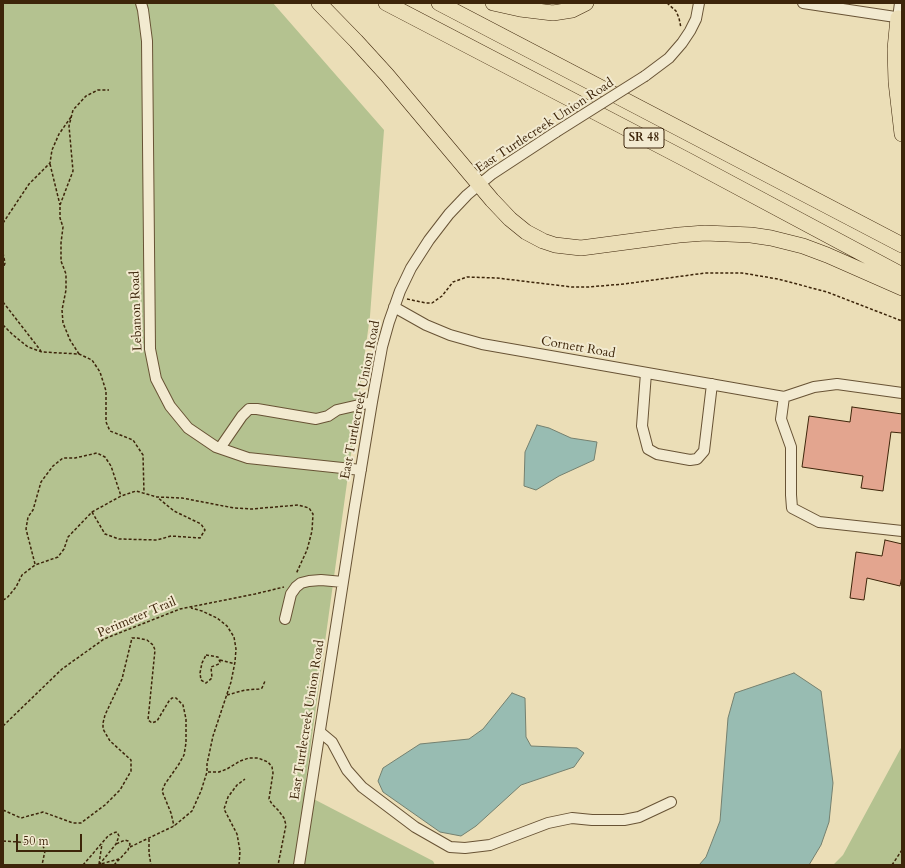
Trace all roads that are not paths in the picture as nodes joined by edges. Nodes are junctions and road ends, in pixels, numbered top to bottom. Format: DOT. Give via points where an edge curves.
graph roads {
  1 [pos="141,3"];
  2 [pos="318,3"];
  3 [pos="386,3"];
  4 [pos="439,3"];
  5 [pos="493,3"];
  6 [pos="586,3"];
  7 [pos="699,3"];
  8 [pos="803,3"];
  9 [pos="900,13"];
  10 [pos="902,134"];
  11 [pos="479,185"];
  12 [pos="902,245"];
  13 [pos="902,275"];
  14 [pos="902,288"];
  15 [pos="394,307"];
  16 [pos="646,373"];
  17 [pos="712,384"];
  18 [pos="902,394"];
  19 [pos="784,397"];
  20 [pos="372,402"];
  21 [pos="220,448"];
  22 [pos="361,470"];
  23 [pos="902,531"];
  24 [pos="342,582"];
  25 [pos="285,619"];
  26 [pos="320,732"];
  27 [pos="671,802"];
  28 [pos="299,865"];
  1 -- 21 [label="street, Lebanon Road" via="147,41 150,349 156,379 170,406 188,428"];
  2 -- 11 [label="highway" via="372,58"];
  3 -- 13 [label="highway, SR 48"];
  4 -- 12 [label="highway, SR 48"];
  5 -- 6 [label="highway" via="553,12 572,10"];
  7 -- 11 [label="street, East Turtlecreek Union Road, bridge" via="696,19 690,31 669,58 514,159"];
  8 -- 9 [label="street"];
  9 -- 10 [label="highway" via="895,49"];
  11 -- 14 [label="highway" via="510,219 526,232 555,245 581,248 705,233 751,235 802,246"];
  11 -- 15 [label="street, East Turtlecreek Union Road" via="449,214 429,240 405,279"];
  15 -- 16 [label="street, Cornett Road" via="426,325 482,344"];
  15 -- 20 [label="street, East Turtlecreek Union Road" via="382,347"];
  16 -- 17 [label="street, Cornett Road"];
  16 -- 17 [label="street" via="642,426 648,449 657,454 690,460 698,459 704,451"];
  17 -- 19 [label="street, Cornett Road"];
  18 -- 19 [label="street" via="837,384 814,387"];
  19 -- 23 [label="street" via="781,419 791,448 792,508 819,522"];
  20 -- 21 [label="street" via="337,410 316,419 249,409"];
  20 -- 22 [label="street, East Turtlecreek Union Road"];
  21 -- 22 [label="street, Lebanon Road" via="248,458"];
  22 -- 24 [label="street, East Turtlecreek Union Road"];
  24 -- 25 [label="street" via="298,581 291,594"];
  24 -- 26 [label="street, East Turtlecreek Union Road"];
  26 -- 27 [label="street" via="332,742 347,770 362,787 415,826 450,847 490,845 548,823 572,818 624,820 639,817"];
  26 -- 28 [label="street, East Turtlecreek Union Road"];
}
